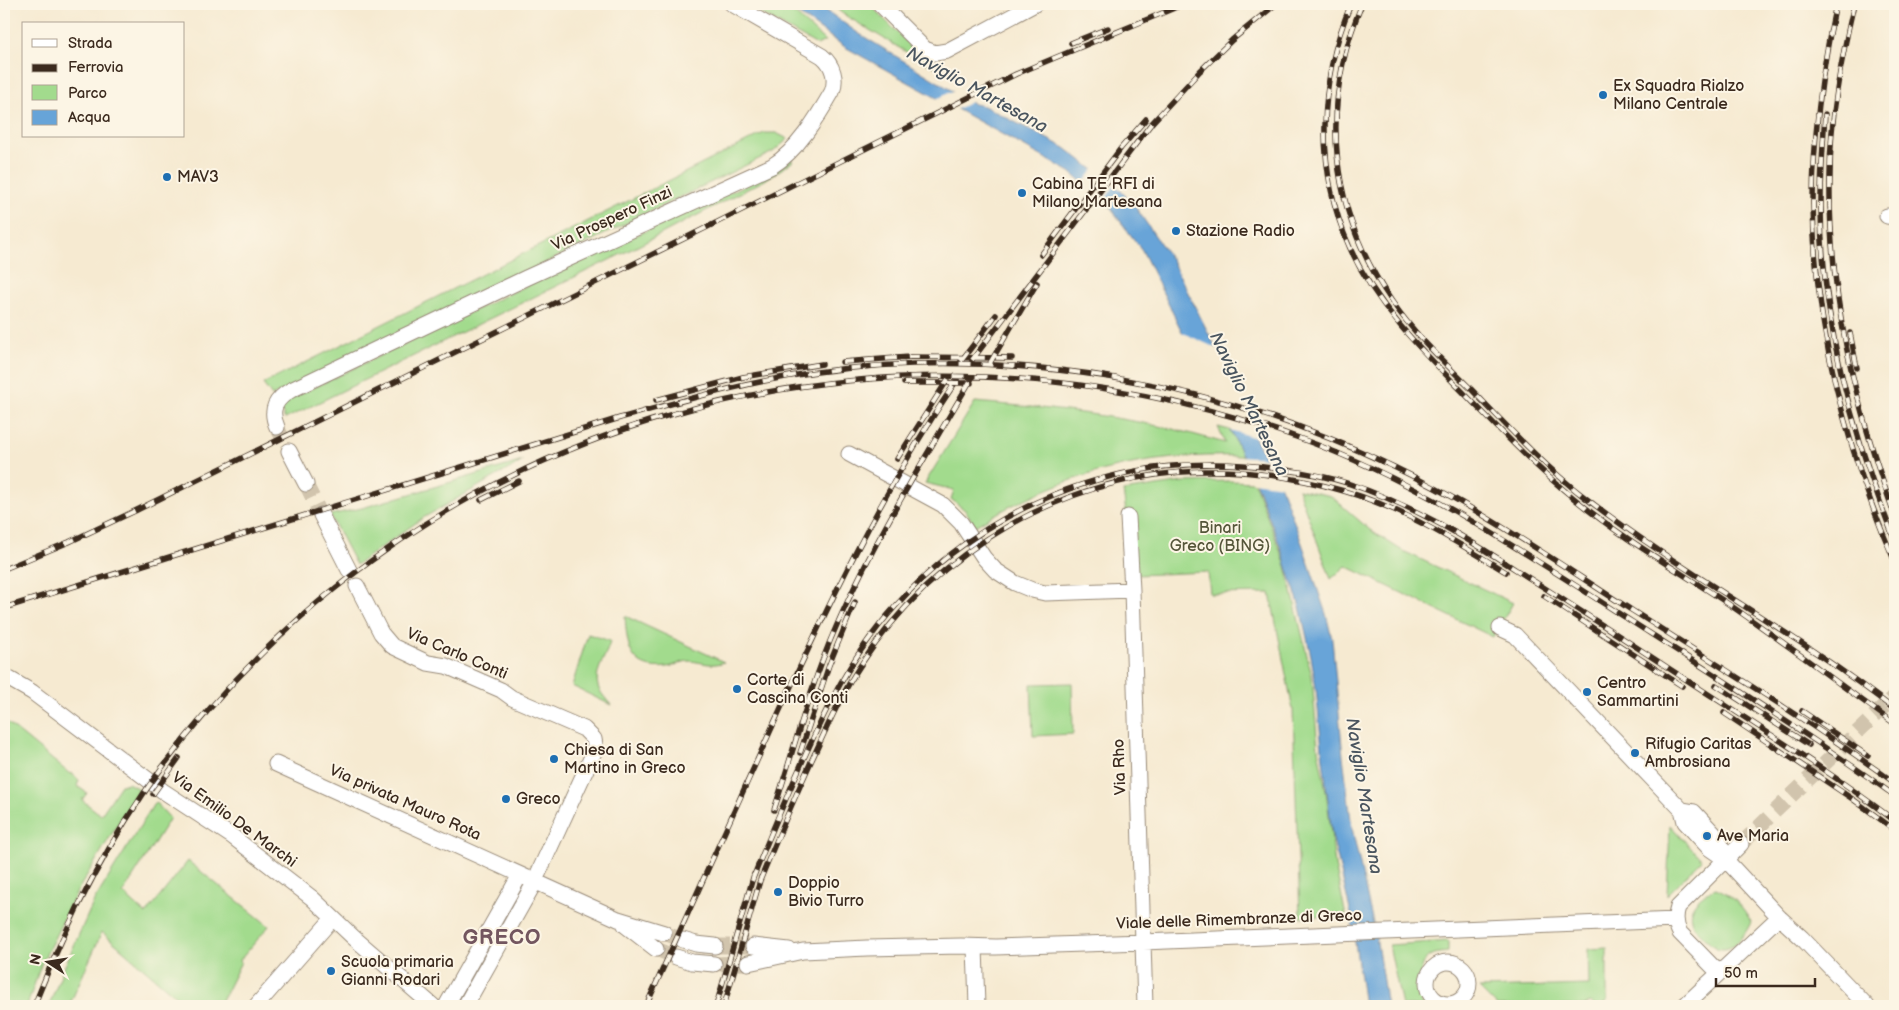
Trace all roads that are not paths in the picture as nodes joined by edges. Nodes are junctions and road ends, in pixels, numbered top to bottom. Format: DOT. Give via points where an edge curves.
graph roads {
  1 [pos="732,4"];
  2 [pos="880,4"];
  3 [pos="1035,4"];
  4 [pos="277,427"];
  5 [pos="289,452"];
  6 [pos="850,454"];
  7 [pos="306,484"];
  8 [pos="321,515"];
  9 [pos="1128,517"];
  10 [pos="349,570"];
  11 [pos="357,586"];
  12 [pos="1132,590"];
  13 [pos="1500,628"];
  14 [pos="4,676"];
  15 [pos="276,764"];
  16 [pos="1741,844"];
  17 [pos="1725,860"];
  18 [pos="520,875"];
  19 [pos="534,881"];
  20 [pos="1779,917"];
  21 [pos="333,918"];
  22 [pos="618,919"];
  23 [pos="1676,920"];
  24 [pos="664,933"];
  25 [pos="683,940"];
  26 [pos="1143,942"];
  27 [pos="715,946"];
  28 [pos="753,946"];
  29 [pos="975,947"];
  30 [pos="656,949"];
  31 [pos="803,951"];
  32 [pos="676,957"];
  33 [pos="748,963"];
  34 [pos="714,964"];
  35 [pos="1720,973"];
  36 [pos="256,1006"];
  37 [pos="433,1006"];
  38 [pos="446,1006"];
  39 [pos="464,1006"];
  40 [pos="977,1006"];
  41 [pos="1145,1006"];
  42 [pos="1684,1006"];
  43 [pos="1866,1006"];
  1 -- 4 [label="street, Via Prospero Finzi" via="826,59 834,73 833,89 786,157 291,390 274,405"];
  2 -- 3 [label="street" via="931,52 947,51"];
  5 -- 7 [label="street"];
  6 -- 12 [label="street" via="943,505 961,523 991,567 1014,583 1045,593"];
  8 -- 10 [label="street"];
  9 -- 12 [label="street, Via Rho"];
  11 -- 19 [label="street, Via Carlo Conti" via="381,633 392,646 501,690 590,733 595,742 594,752"];
  12 -- 26 [label="street, Via Rho"];
  13 -- 17 [label="street" via="1515,635 1682,810 1685,822 1709,848"];
  14 -- 21 [label="street, Via Emilio De Marchi" via="32,692 163,791 233,837"];
  15 -- 18 [label="street, Via privata Mauro Rota"];
  16 -- 17 [label="street"];
  17 -- 20 [label="street"];
  17 -- 23 [label="street" via="1678,907"];
  18 -- 19 [label="street, Via privata Mauro Rota"];
  18 -- 38 [label="street"];
  19 -- 22 [label="street"];
  19 -- 39 [label="street"];
  20 -- 35 [label="street"];
  20 -- 43 [label="street"];
  21 -- 36 [label="street"];
  21 -- 37 [label="street, Via Emilio De Marchi"];
  22 -- 24 [label="street"];
  22 -- 30 [label="street"];
  23 -- 26 [label="street, Viale delle Rimembranze di Greco"];
  23 -- 35 [label="street" via="1680,932"];
  25 -- 27 [label="street"];
  26 -- 29 [label="street, Viale delle Rimembranze di Greco"];
  26 -- 41 [label="street, Via Rho"];
  28 -- 31 [label="street, Viale delle Rimembranze di Greco"];
  29 -- 31 [label="street, Viale delle Rimembranze di Greco"];
  29 -- 40 [label="street"];
  31 -- 33 [label="street, Viale delle Rimembranze di Greco"];
  32 -- 34 [label="street"];
  35 -- 42 [label="street"];
}
